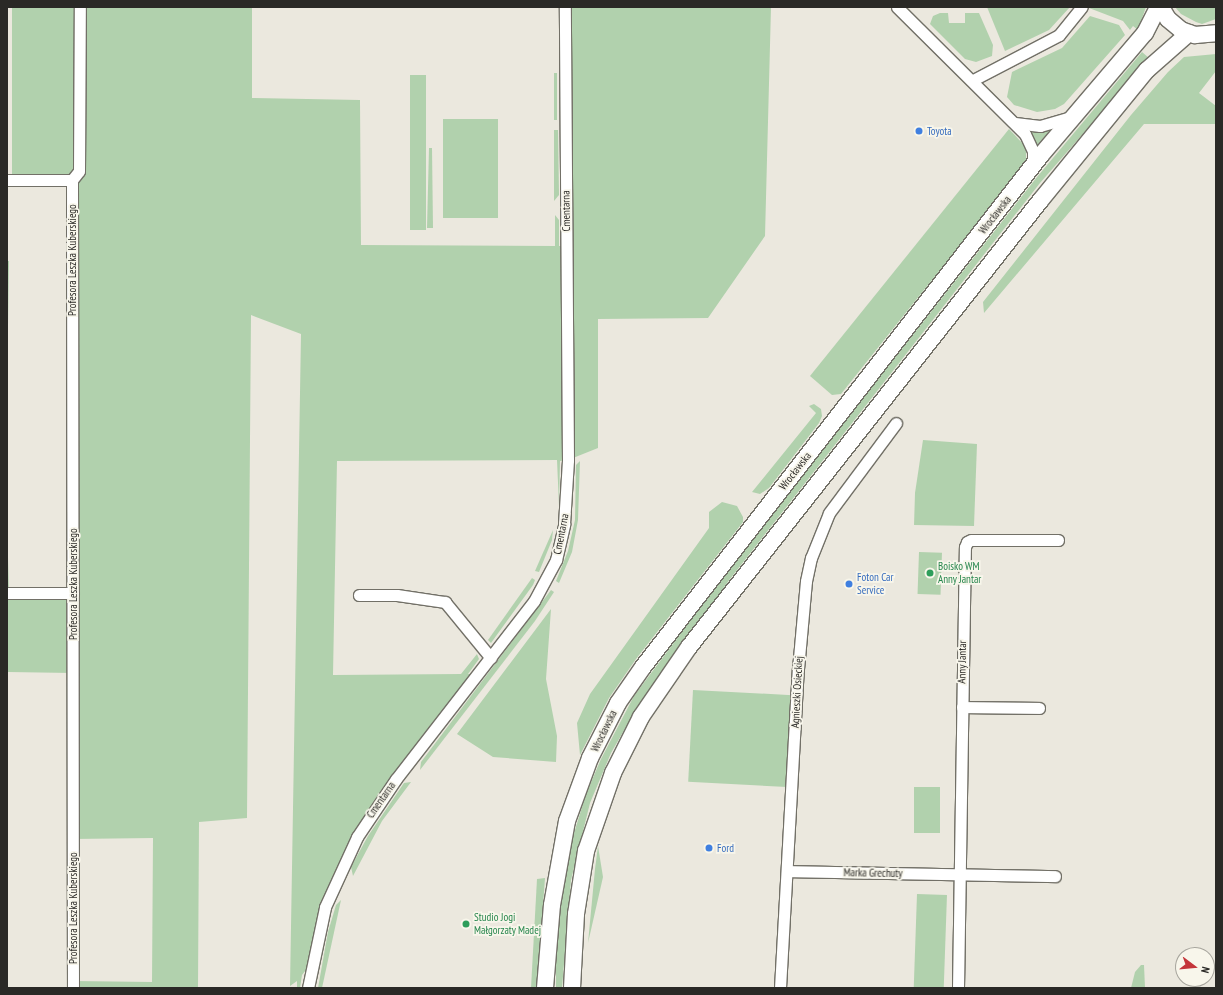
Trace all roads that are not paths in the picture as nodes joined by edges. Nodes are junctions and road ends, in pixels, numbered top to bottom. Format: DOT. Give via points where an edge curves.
graph roads {
  1 [pos="80,7"];
  2 [pos="564,7"];
  3 [pos="897,7"];
  4 [pos="1082,7"];
  5 [pos="1160,7"];
  6 [pos="1216,33"];
  7 [pos="1189,34"];
  8 [pos="974,80"];
  9 [pos="1073,117"];
  10 [pos="1015,123"];
  11 [pos="1033,165"];
  12 [pos="7,180"];
  13 [pos="72,180"];
  14 [pos="896,423"];
  15 [pos="1058,540"];
  16 [pos="7,593"];
  17 [pos="73,593"];
  18 [pos="359,595"];
  19 [pos="491,658"];
  20 [pos="962,707"];
  21 [pos="1039,708"];
  22 [pos="787,871"];
  23 [pos="960,874"];
  24 [pos="1055,876"];
  25 [pos="73,988"];
  26 [pos="308,988"];
  27 [pos="546,988"];
  28 [pos="572,988"];
  29 [pos="780,988"];
  30 [pos="958,988"];
  1 -- 13 [label="street" via="79,171"];
  2 -- 19 [label="street, Cmentarna" via="568,460 564,524 556,560 546,582"];
  3 -- 8 [label="street"];
  4 -- 8 [label="street" via="1059,35"];
  5 -- 7 [label="main road" via="1174,25"];
  5 -- 9 [label="main road, Wrocławska" via="1145,33"];
  6 -- 7 [label="main road"];
  7 -- 28 [label="main road" via="1147,70 1040,201 689,647 641,717 613,773 586,851 576,914"];
  8 -- 10 [label="street"];
  9 -- 10 [label="street" via="1040,126"];
  9 -- 11 [label="main road, Wrocławska"];
  10 -- 11 [label="street" via="1030,142"];
  11 -- 27 [label="main road, Wrocławska" via="618,703 588,765 567,821 552,905"];
  12 -- 13 [label="street"];
  13 -- 17 [label="street, Profesora Leszka Kuberskiego"];
  14 -- 22 [label="street, Agnieszki Osieckiej" via="829,513 811,558 802,604"];
  15 -- 20 [label="street, Anny Jantar" via="967,542"];
  16 -- 17 [label="street"];
  17 -- 25 [label="street, Profesora Leszka Kuberskiego"];
  18 -- 19 [label="street" via="397,595 445,602"];
  19 -- 26 [label="street, Cmentarna" via="396,779 349,850 325,907"];
  20 -- 21 [label="street"];
  20 -- 23 [label="street, Anny Jantar"];
  22 -- 23 [label="street, Marka Grechuty"];
  22 -- 29 [label="street, Agnieszki Osieckiej"];
  23 -- 24 [label="street, Marka Grechuty"];
  23 -- 30 [label="street"];
}
